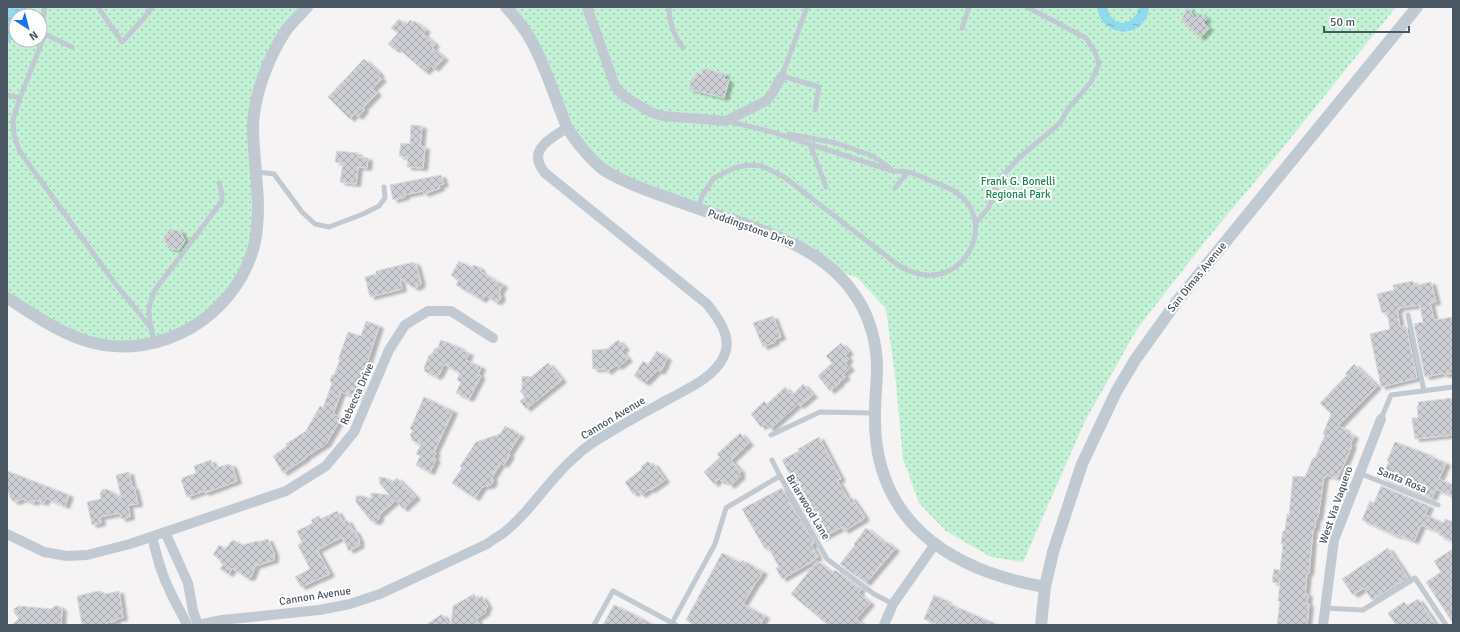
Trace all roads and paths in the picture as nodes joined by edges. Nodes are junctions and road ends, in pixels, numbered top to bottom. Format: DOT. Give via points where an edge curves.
graph roads {
  1 [pos="98,7"];
  2 [pos="152,7"];
  3 [pos="307,7"];
  4 [pos="506,7"];
  5 [pos="587,7"];
  6 [pos="669,7"];
  7 [pos="807,7"];
  8 [pos="969,7"];
  9 [pos="1027,7"];
  10 [pos="1417,7"];
  11 [pos="962,28"];
  12 [pos="48,36"];
  13 [pos="72,47"];
  14 [pos="37,48"];
  15 [pos="683,48"];
  16 [pos="782,76"];
  17 [pos="7,95"];
  18 [pos="20,98"];
  19 [pos="815,110"];
  20 [pos="726,121"];
  21 [pos="567,128"];
  22 [pos="772,132"];
  23 [pos="810,144"];
  24 [pos="893,171"];
  25 [pos="256,172"];
  26 [pos="908,172"];
  27 [pos="219,183"];
  28 [pos="384,187"];
  29 [pos="826,187"];
  30 [pos="895,188"];
  31 [pos="698,209"];
  32 [pos="976,223"];
  33 [pos="7,298"];
  34 [pos="1408,315"];
  35 [pos="151,328"];
  36 [pos="493,338"];
  37 [pos="155,342"];
  38 [pos="1453,387"];
  39 [pos="1424,391"];
  40 [pos="874,413"];
  41 [pos="1381,419"];
  42 [pos="771,435"];
  43 [pos="772,460"];
  44 [pos="1359,473"];
  45 [pos="780,476"];
  46 [pos="1438,505"];
  47 [pos="165,532"];
  48 [pos="7,534"];
  49 [pos="152,537"];
  50 [pos="935,544"];
  51 [pos="1045,587"];
  52 [pos="893,604"];
  53 [pos="1324,608"];
  54 [pos="252,621"];
  55 [pos="674,624"];
  56 [pos="187,625"];
  57 [pos="198,625"];
  58 [pos="594,625"];
  59 [pos="884,625"];
  60 [pos="1041,625"];
  61 [pos="1323,625"];
  62 [pos="1446,625"];
  1 -- 2 [label="lane" via="122,42"];
  3 -- 25 [label="street" via="286,31 270,59 258,94 253,130"];
  4 -- 21 [label="street, Puddingstone Drive" via="536,48"];
  5 -- 20 [label="street" via="615,86 624,96 650,112 663,116"];
  6 -- 15 [label="lane" via="673,31"];
  7 -- 16 [label="lane"];
  8 -- 11 [label="lane"];
  9 -- 32 [label="lane" via="1086,38 1099,64 1091,82 1068,109 1060,123 1001,177 989,207"];
  10 -- 51 [label="street, San Dimas Avenue" via="1178,300 1135,360 1097,430 1082,464 1053,552"];
  12 -- 13 [label="lane"];
  14 -- 18 [label="lane"];
  16 -- 19 [label="lane" via="819,87"];
  16 -- 20 [label="street" via="766,101"];
  17 -- 18 [label="lane"];
  18 -- 35 [label="lane" via="13,120 14,135 20,152 114,282"];
  20 -- 22 [label="lane"];
  21 -- 31 [label="street, Puddingstone Drive" via="603,169 627,183"];
  21 -- 54 [label="street, Cannon Avenue" via="543,144 539,151 540,168 707,304 725,332 724,356 716,368 700,381 606,434 575,457 517,520 487,544 380,594 350,604"];
  22 -- 23 [label="lane"];
  22 -- 24 [label="lane" via="836,143 873,156"];
  23 -- 24 [label="lane"];
  23 -- 29 [label="lane"];
  24 -- 26 [label="lane"];
  25 -- 28 [label="lane" via="274,174 302,212 315,224 329,227 379,206 385,198"];
  25 -- 37 [label="street" via="258,221 254,246 246,269 221,305 196,326 179,335"];
  26 -- 30 [label="lane"];
  26 -- 32 [label="lane" via="953,190 973,212"];
  27 -- 35 [label="lane" via="222,201 155,290 149,302"];
  31 -- 32 [label="lane" via="702,196 714,178 734,168 762,166 784,177 898,265 909,272 926,275 944,273 958,264 970,251"];
  31 -- 40 [label="street, Puddingstone Drive" via="772,234 805,249 833,269 848,285 868,320 876,348"];
  33 -- 37 [label="street" via="72,336 89,342 111,346 136,346"];
  34 -- 39 [label="lane"];
  35 -- 37 [label="lane"];
  36 -- 47 [label="street, Rebecca Drive" via="451,311 428,311 405,325 389,350 354,432 326,466 286,491"];
  38 -- 39 [label="lane"];
  39 -- 41 [label="lane" via="1391,395"];
  40 -- 42 [label="lane" via="820,412"];
  40 -- 50 [label="street, Puddingstone Drive" via="881,470 908,520"];
  41 -- 44 [label="street, West Via Vaquero"];
  43 -- 45 [label="lane"];
  44 -- 46 [label="lane, Santa Rosa"];
  44 -- 53 [label="street, West Via Vaquero" via="1334,540"];
  45 -- 52 [label="lane, Briarwood Lane" via="827,559 874,594"];
  45 -- 55 [label="lane, Briarwood Lane" via="726,508 715,544"];
  47 -- 49 [label="street, Rebecca Drive"];
  47 -- 57 [label="street" via="188,583"];
  48 -- 49 [label="street, Rebecca Drive" via="44,552 67,556 87,555"];
  49 -- 56 [label="street" via="159,566"];
  50 -- 51 [label="street, Puddingstone Drive" via="975,567 1020,583"];
  50 -- 52 [label="street"];
  51 -- 60 [label="street, San Dimas Avenue"];
  52 -- 59 [label="street"];
  53 -- 61 [label="street, West Via Vaquero"];
  53 -- 62 [label="lane" via="1363,610 1415,578"];
  54 -- 57 [label="street, Cannon Avenue" via="222,620"];
  55 -- 58 [label="lane" via="613,591"];
}
